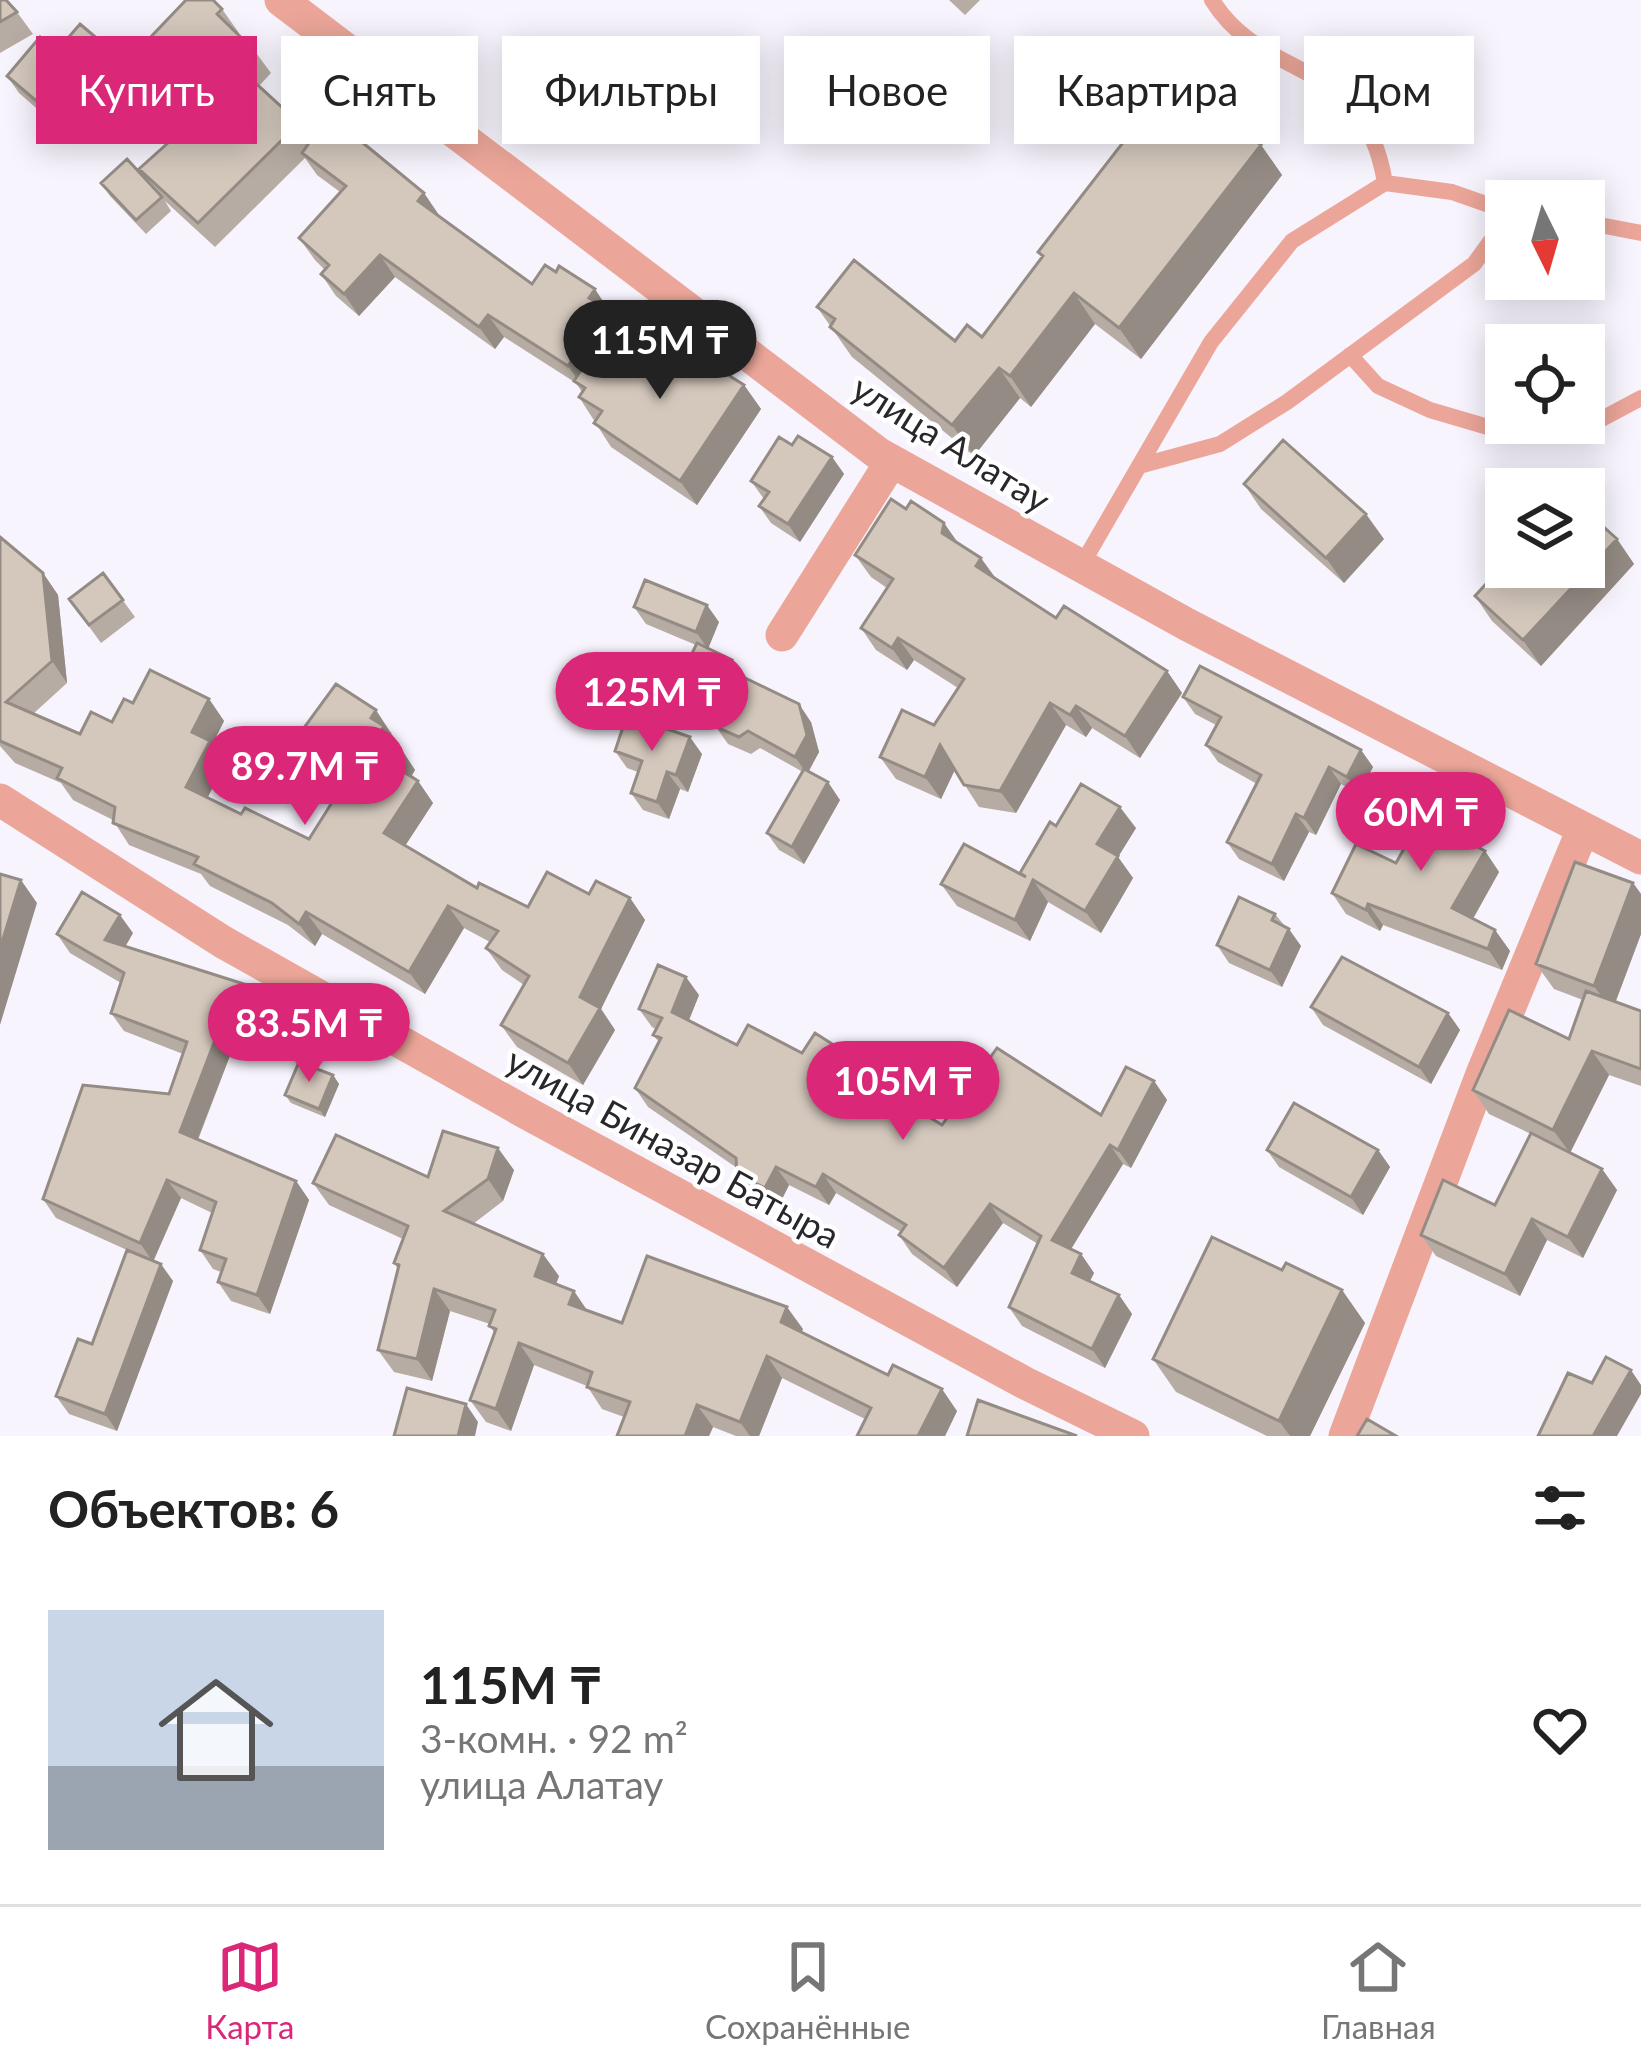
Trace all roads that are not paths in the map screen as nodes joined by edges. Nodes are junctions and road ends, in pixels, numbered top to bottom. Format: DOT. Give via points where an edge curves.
graph roads {
  1 [pos="281,0"];
  2 [pos="1212,0"];
  3 [pos="1385,183"];
  4 [pos="1485,207"];
  5 [pos="1605,226"];
  6 [pos="1641,233"];
  7 [pos="1485,248"];
  8 [pos="1350,355"];
  9 [pos="1641,398"];
  10 [pos="892,462"];
  11 [pos="1139,466"];
  12 [pos="1080,567"];
  13 [pos="782,635"];
  14 [pos="0,800"];
  15 [pos="1583,829"];
  16 [pos="1641,858"];
  17 [pos="1133,1436"];
  18 [pos="1345,1436"];
  1 -- 10 [label="street, улица Алатау"];
  2 -- 3 [label="lane" via="1227,23 1347,96 1378,144"];
  3 -- 4 [label="lane" via="1452,192"];
  3 -- 11 [label="lane" via="1292,241 1211,342"];
  5 -- 6 [label="lane"];
  7 -- 8 [label="lane" via="1474,264"];
  8 -- 9 [label="lane" via="1378,386 1498,430 1581,430"];
  8 -- 11 [label="lane" via="1220,444"];
  10 -- 12 [label="street, улица Алатау"];
  10 -- 13 [label="street"];
  11 -- 12 [label="lane"];
  12 -- 15 [label="street, улица Алатау"];
  14 -- 17 [label="street, улица Биназар Батыра" via="223,942 503,1100"];
  15 -- 16 [label="street, улица Алатау"];
  15 -- 18 [label="street"];
}
